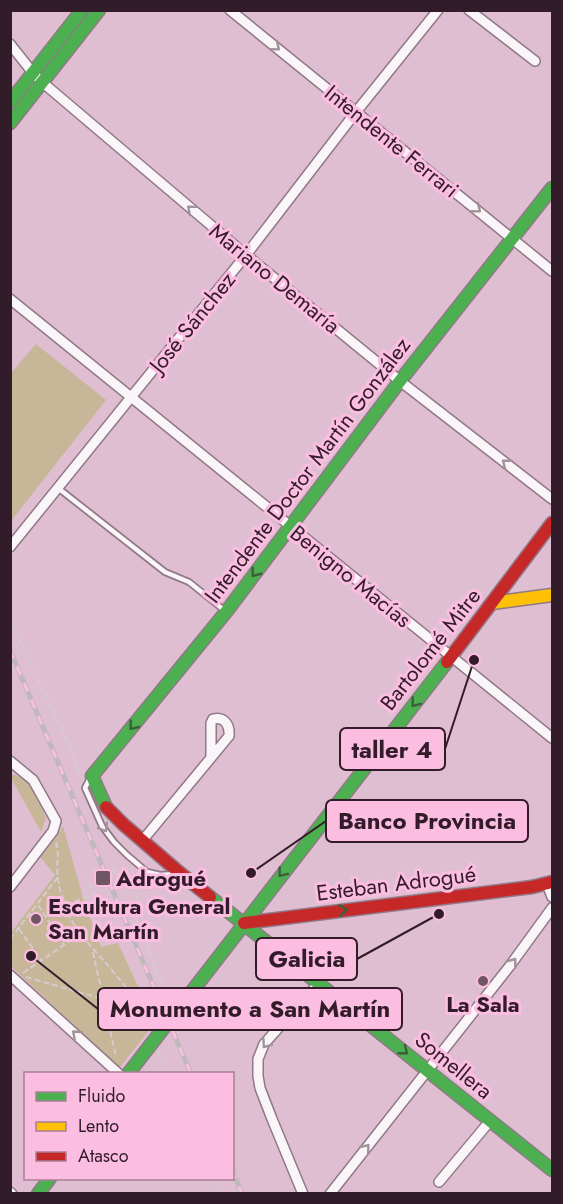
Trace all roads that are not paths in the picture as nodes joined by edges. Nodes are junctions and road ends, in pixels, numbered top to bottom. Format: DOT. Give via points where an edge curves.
graph roads {
  1 [pos="82,10"];
  2 [pos="99,10"];
  3 [pos="230,10"];
  4 [pos="438,10"];
  5 [pos="469,10"];
  6 [pos="10,44"];
  7 [pos="535,61"];
  8 [pos="38,78"];
  9 [pos="10,102"];
  10 [pos="356,112"];
  11 [pos="10,123"];
  12 [pos="552,188"];
  13 [pos="513,239"];
  14 [pos="246,255"];
  15 [pos="552,271"];
  16 [pos="10,299"];
  17 [pos="400,381"];
  18 [pos="132,397"];
  19 [pos="58,488"];
  20 [pos="552,499"];
  21 [pos="552,524"];
  22 [pos="291,527"];
  23 [pos="10,547"];
  24 [pos="552,595"];
  25 [pos="492,603"];
  26 [pos="226,612"];
  27 [pos="451,657"];
  28 [pos="552,723"];
  29 [pos="543,731"];
  30 [pos="552,738"];
  31 [pos="211,757"];
  32 [pos="10,761"];
  33 [pos="92,776"];
  34 [pos="142,841"];
  35 [pos="181,874"];
  36 [pos="550,883"];
  37 [pos="10,887"];
  38 [pos="552,897"];
  39 [pos="552,908"];
  40 [pos="244,923"];
  41 [pos="10,975"];
  42 [pos="318,984"];
  43 [pos="428,1070"];
  44 [pos="117,1072"];
  45 [pos="130,1072"];
  46 [pos="490,1120"];
  47 [pos="552,1170"];
  48 [pos="49,1180"];
  49 [pos="439,1182"];
  50 [pos="38,1194"];
  51 [pos="303,1194"];
  52 [pos="330,1194"];
  1 -- 8 [label="street"];
  2 -- 8 [label="street"];
  3 -- 10 [label="street, Intendente Ferrari, one-way"];
  4 -- 10 [label="street, José Sánchez"];
  5 -- 7 [label="street"];
  6 -- 8 [label="street, Mariano Demaría"];
  8 -- 9 [label="street"];
  8 -- 11 [label="street"];
  14 -- 8 [label="street, Mariano Demaría, one-way"];
  10 -- 13 [label="street, Intendente Ferrari, one-way"];
  10 -- 14 [label="street, José Sánchez"];
  12 -- 13 [label="street, Intendente Doctor Martín González"];
  13 -- 15 [label="street, Intendente Ferrari"];
  13 -- 17 [label="street, Intendente Doctor Martín González"];
  14 -- 17 [label="street, Mariano Demaría"];
  14 -- 18 [label="street, José Sánchez"];
  16 -- 18 [label="street, Benigno Macías"];
  20 -- 17 [label="street, Mariano Demaría, one-way"];
  17 -- 22 [label="street, Intendente Doctor Martín González"];
  18 -- 19 [label="street, José Sánchez"];
  18 -- 22 [label="street, Benigno Macías"];
  19 -- 23 [label="street, José Sánchez"];
  19 -- 26 [label="lane" via="165,572 189,582"];
  21 -- 25 [label="street, Bartolomé Mitre"];
  22 -- 26 [label="street, Intendente Doctor Martín González, one-way"];
  22 -- 27 [label="street, Benigno Macías"];
  24 -- 25 [label="street"];
  25 -- 27 [label="street, Bartolomé Mitre"];
  26 -- 33 [label="street, Intendente Doctor Martín González, one-way"];
  27 -- 29 [label="street, Benigno Macías"];
  27 -- 40 [label="street, Bartolomé Mitre, one-way"];
  28 -- 29 [label="street"];
  29 -- 30 [label="street, Benigno Macías"];
  31 -- 34 [label="street"];
  32 -- 37 [label="street" via="36,784 56,821 53,831"];
  33 -- 34 [label="street, Somellera" via="106,808"];
  33 -- 35 [label="lane, one-way" via="85,788 114,843 147,872"];
  34 -- 35 [label="street, Somellera"];
  35 -- 40 [label="street, Somellera"];
  36 -- 38 [label="street"];
  40 -- 36 [label="street, Esteban Adrogué, one-way"];
  43 -- 39 [label="street, one-way"];
  40 -- 42 [label="street, Somellera"];
  40 -- 45 [label="street, Bartolomé Mitre"];
  44 -- 41 [label="street, one-way"];
  42 -- 43 [label="street, Somellera, one-way"];
  42 -- 51 [label="street, one-way" via="264,1044 258,1059 261,1088"];
  43 -- 46 [label="street, Somellera"];
  52 -- 43 [label="street, one-way"];
  46 -- 47 [label="street, Somellera"];
  46 -- 49 [label="street"];
  48 -- 50 [label="street"];
}
